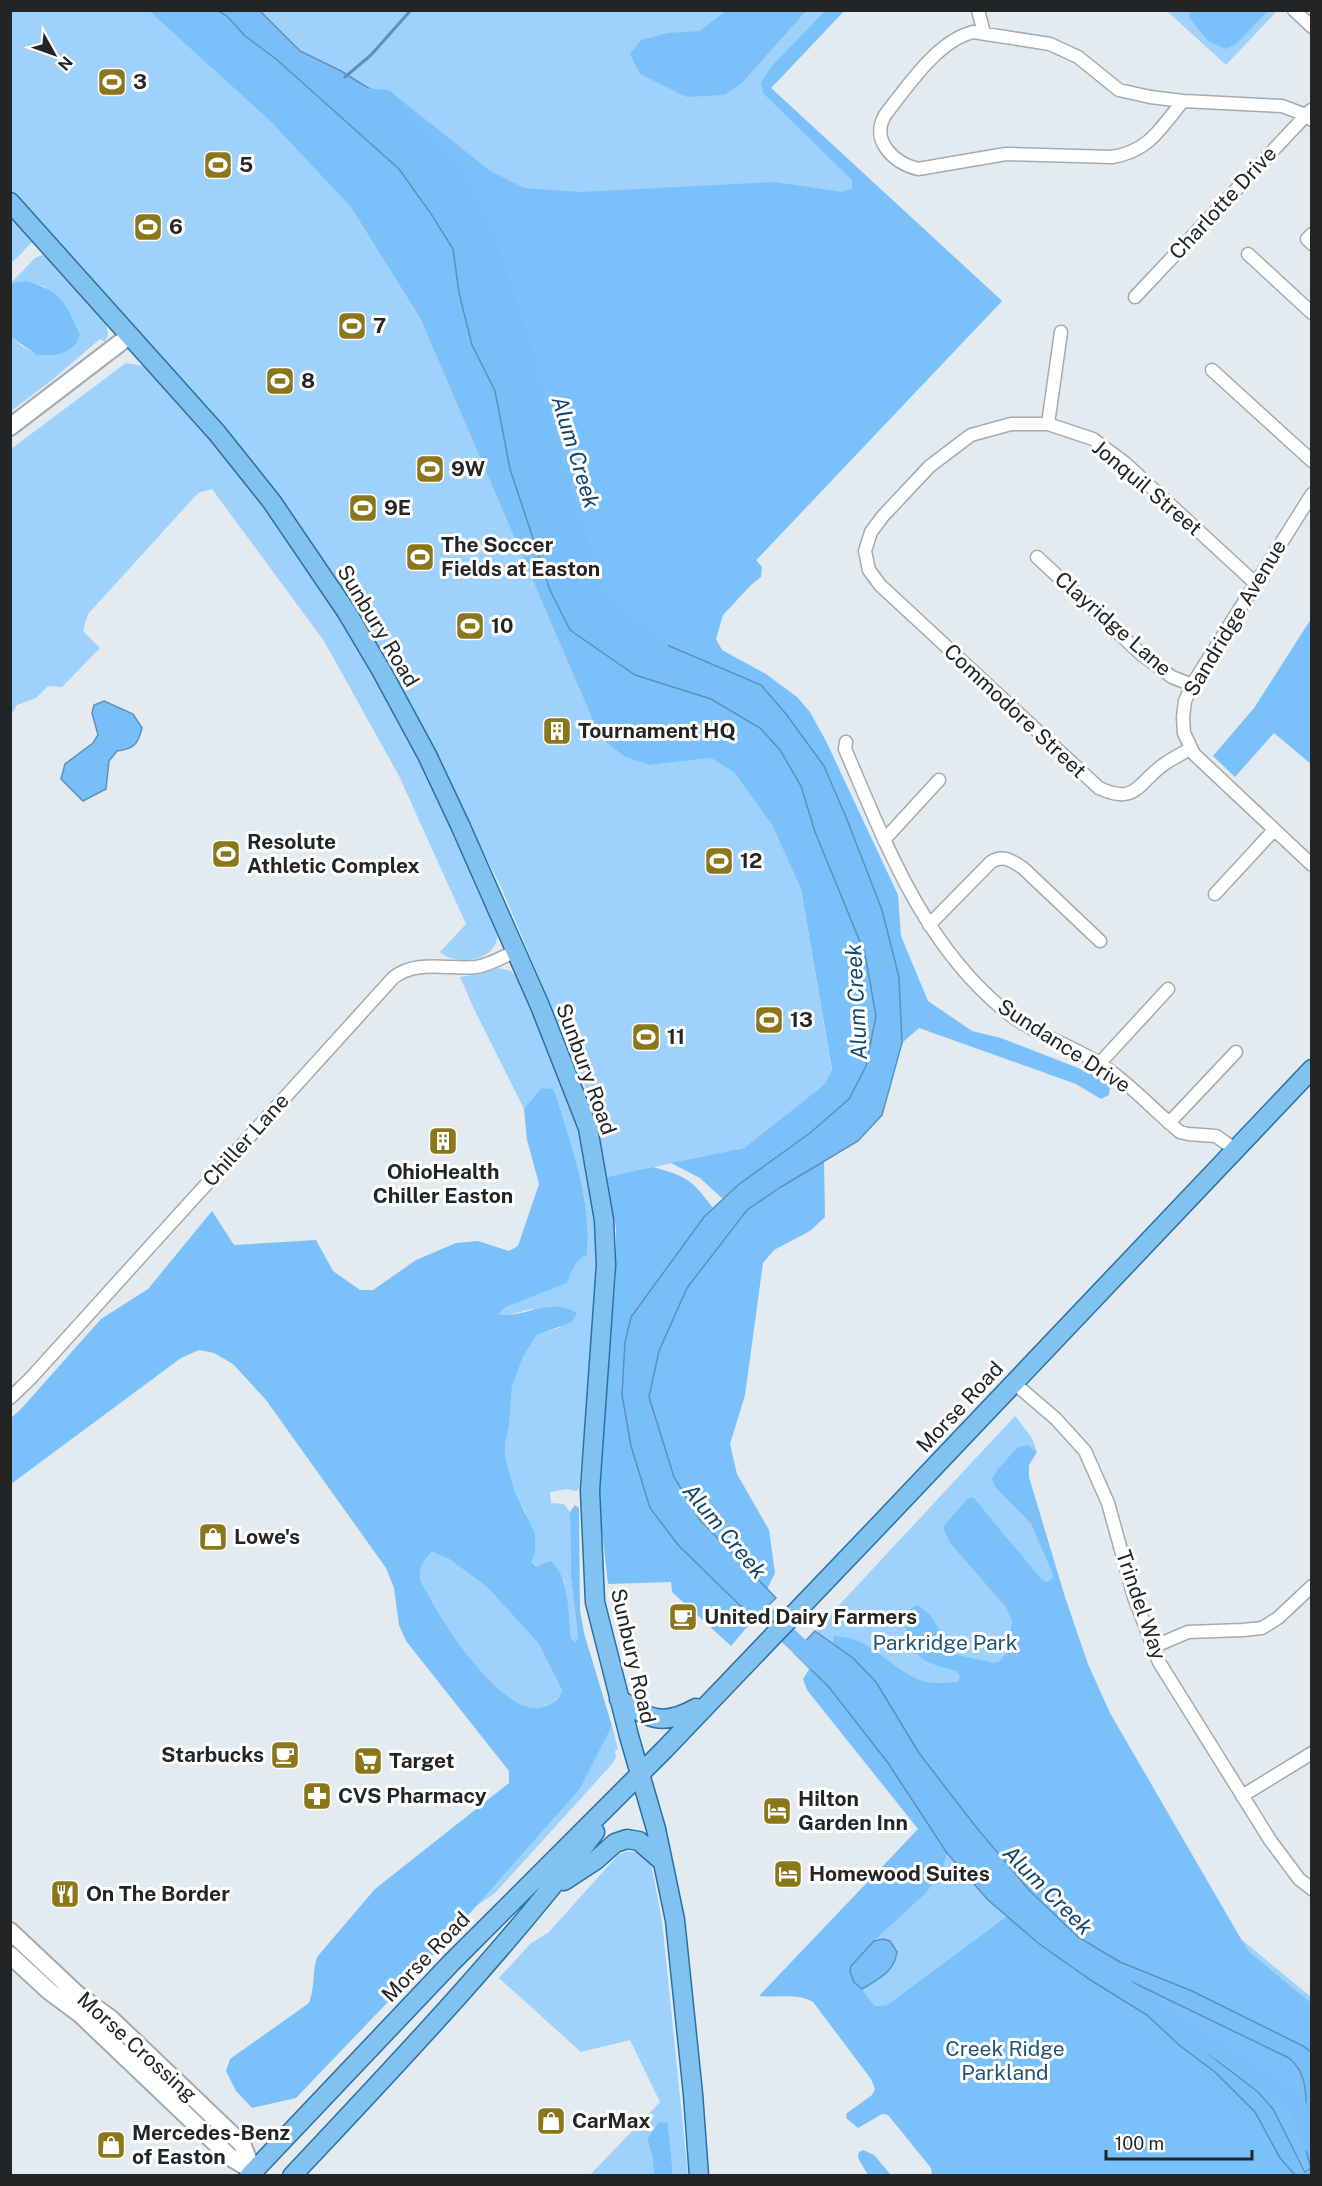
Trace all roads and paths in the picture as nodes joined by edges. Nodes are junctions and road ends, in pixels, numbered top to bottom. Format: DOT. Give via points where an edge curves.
graph roads {
  1 [pos="978,10"];
  2 [pos="1294,10"];
  3 [pos="1311,27"];
  4 [pos="984,33"];
  5 [pos="1183,101"];
  6 [pos="1310,115"];
  7 [pos="10,202"];
  8 [pos="1311,234"];
  9 [pos="1311,244"];
  10 [pos="1248,254"];
  11 [pos="1135,297"];
  12 [pos="1311,313"];
  13 [pos="1061,332"];
  14 [pos="129,336"];
  15 [pos="1212,370"];
  16 [pos="1048,424"];
  17 [pos="10,428"];
  18 [pos="1311,461"];
  19 [pos="1311,494"];
  20 [pos="865,551"];
  21 [pos="1037,557"];
  22 [pos="1255,583"];
  23 [pos="1192,685"];
  24 [pos="846,742"];
  25 [pos="1191,748"];
  26 [pos="939,780"];
  27 [pos="1274,830"];
  28 [pos="884,840"];
  29 [pos="1311,865"];
  30 [pos="1215,894"];
  31 [pos="929,925"];
  32 [pos="1100,941"];
  33 [pos="516,951"];
  34 [pos="1168,989"];
  35 [pos="1236,1052"];
  36 [pos="1099,1064"];
  37 [pos="1311,1069"];
  38 [pos="1169,1123"];
  39 [pos="1236,1150"];
  40 [pos="1014,1383"];
  41 [pos="10,1398"];
  42 [pos="1311,1586"];
  43 [pos="1153,1647"];
  44 [pos="619,1699"];
  45 [pos="711,1700"];
  46 [pos="1311,1753"];
  47 [pos="640,1774"];
  48 [pos="1242,1796"];
  49 [pos="662,1861"];
  50 [pos="552,1888"];
  51 [pos="1311,1889"];
  52 [pos="10,1930"];
  53 [pos="10,1955"];
  54 [pos="254,2174"];
  55 [pos="292,2175"];
  56 [pos="699,2175"];
  1 -- 4 [label="street"];
  2 -- 3 [label="street"];
  4 -- 5 [label="street" via="1050,44 1078,57 1119,90"];
  4 -- 5 [label="street" via="962,35 946,46 925,65 881,122 886,150 909,167 918,169 1006,154 1129,154 1153,137"];
  5 -- 6 [label="street" via="1282,106"];
  6 -- 11 [label="street, Charlotte Drive"];
  7 -- 14 [label="main road, Sunbury Road"];
  8 -- 9 [label="street" via="1306,239"];
  10 -- 12 [label="street"];
  13 -- 16 [label="street"];
  14 -- 17 [label="main road"];
  14 -- 33 [label="main road, Sunbury Road" via="253,478 346,611 427,755"];
  15 -- 18 [label="street"];
  16 -- 20 [label="street, Jonquil Street" via="1011,424 971,435 930,466 883,516 871,532"];
  16 -- 22 [label="street, Jonquil Street" via="1093,439 1125,463"];
  19 -- 22 [label="street, Sandridge Avenue"];
  20 -- 25 [label="street, Commodore Street" via="869,570 880,585 1099,788 1113,794 1129,794 1161,766"];
  21 -- 23 [label="street, Clayridge Lane" via="1140,653 1173,677"];
  22 -- 23 [label="street, Sandridge Avenue"];
  23 -- 25 [label="street, Sandridge Avenue" via="1183,717 1184,734"];
  24 -- 28 [label="street, Sundance Drive"];
  25 -- 27 [label="street"];
  26 -- 28 [label="street"];
  27 -- 29 [label="street"];
  27 -- 30 [label="street"];
  28 -- 31 [label="street, Sundance Drive"];
  31 -- 32 [label="street" via="991,862 1002,858 1023,868"];
  31 -- 36 [label="street, Sundance Drive" via="960,969 1004,1010"];
  33 -- 41 [label="street, Chiller Lane" via="478,967 415,966 393,978"];
  33 -- 44 [label="main road, Sunbury Road" via="588,1128 604,1220 604,1308 590,1490 595,1602"];
  34 -- 36 [label="street"];
  35 -- 38 [label="street"];
  36 -- 38 [label="street, Sundance Drive"];
  37 -- 39 [label="main road, Morse Road"];
  38 -- 39 [label="street, Sundance Drive" via="1180,1132 1216,1136"];
  39 -- 40 [label="main road, Morse Road"];
  40 -- 43 [label="street, Trindel Way" via="1056,1419 1085,1451 1108,1503 1134,1597"];
  40 -- 45 [label="main road, Morse Road"];
  42 -- 43 [label="street" via="1262,1628 1188,1632"];
  43 -- 48 [label="street, Trindel Way"];
  44 -- 45 [label="main road" via="643,1715 658,1719 679,1718"];
  44 -- 47 [label="main road, Sunbury Road"];
  45 -- 47 [label="main road, Morse Road"];
  46 -- 48 [label="street"];
  47 -- 49 [label="main road, Sunbury Road"];
  47 -- 50 [label="main road, Morse Road"];
  47 -- 54 [label="main road, Morse Road" via="452,1962"];
  48 -- 51 [label="street, Trindel Way" via="1270,1840"];
  49 -- 50 [label="main road" via="639,1841 627,1839 615,1843"];
  49 -- 56 [label="main road, Sunbury Road" via="675,1920"];
  50 -- 55 [label="main road, Morse Road" via="473,1981"];
  52 -- 54 [label="main road, Morse Crossing" via="78,1995 110,2018 242,2144"];
  53 -- 54 [label="main road, Morse Crossing" via="80,2014 230,2157"];
}
